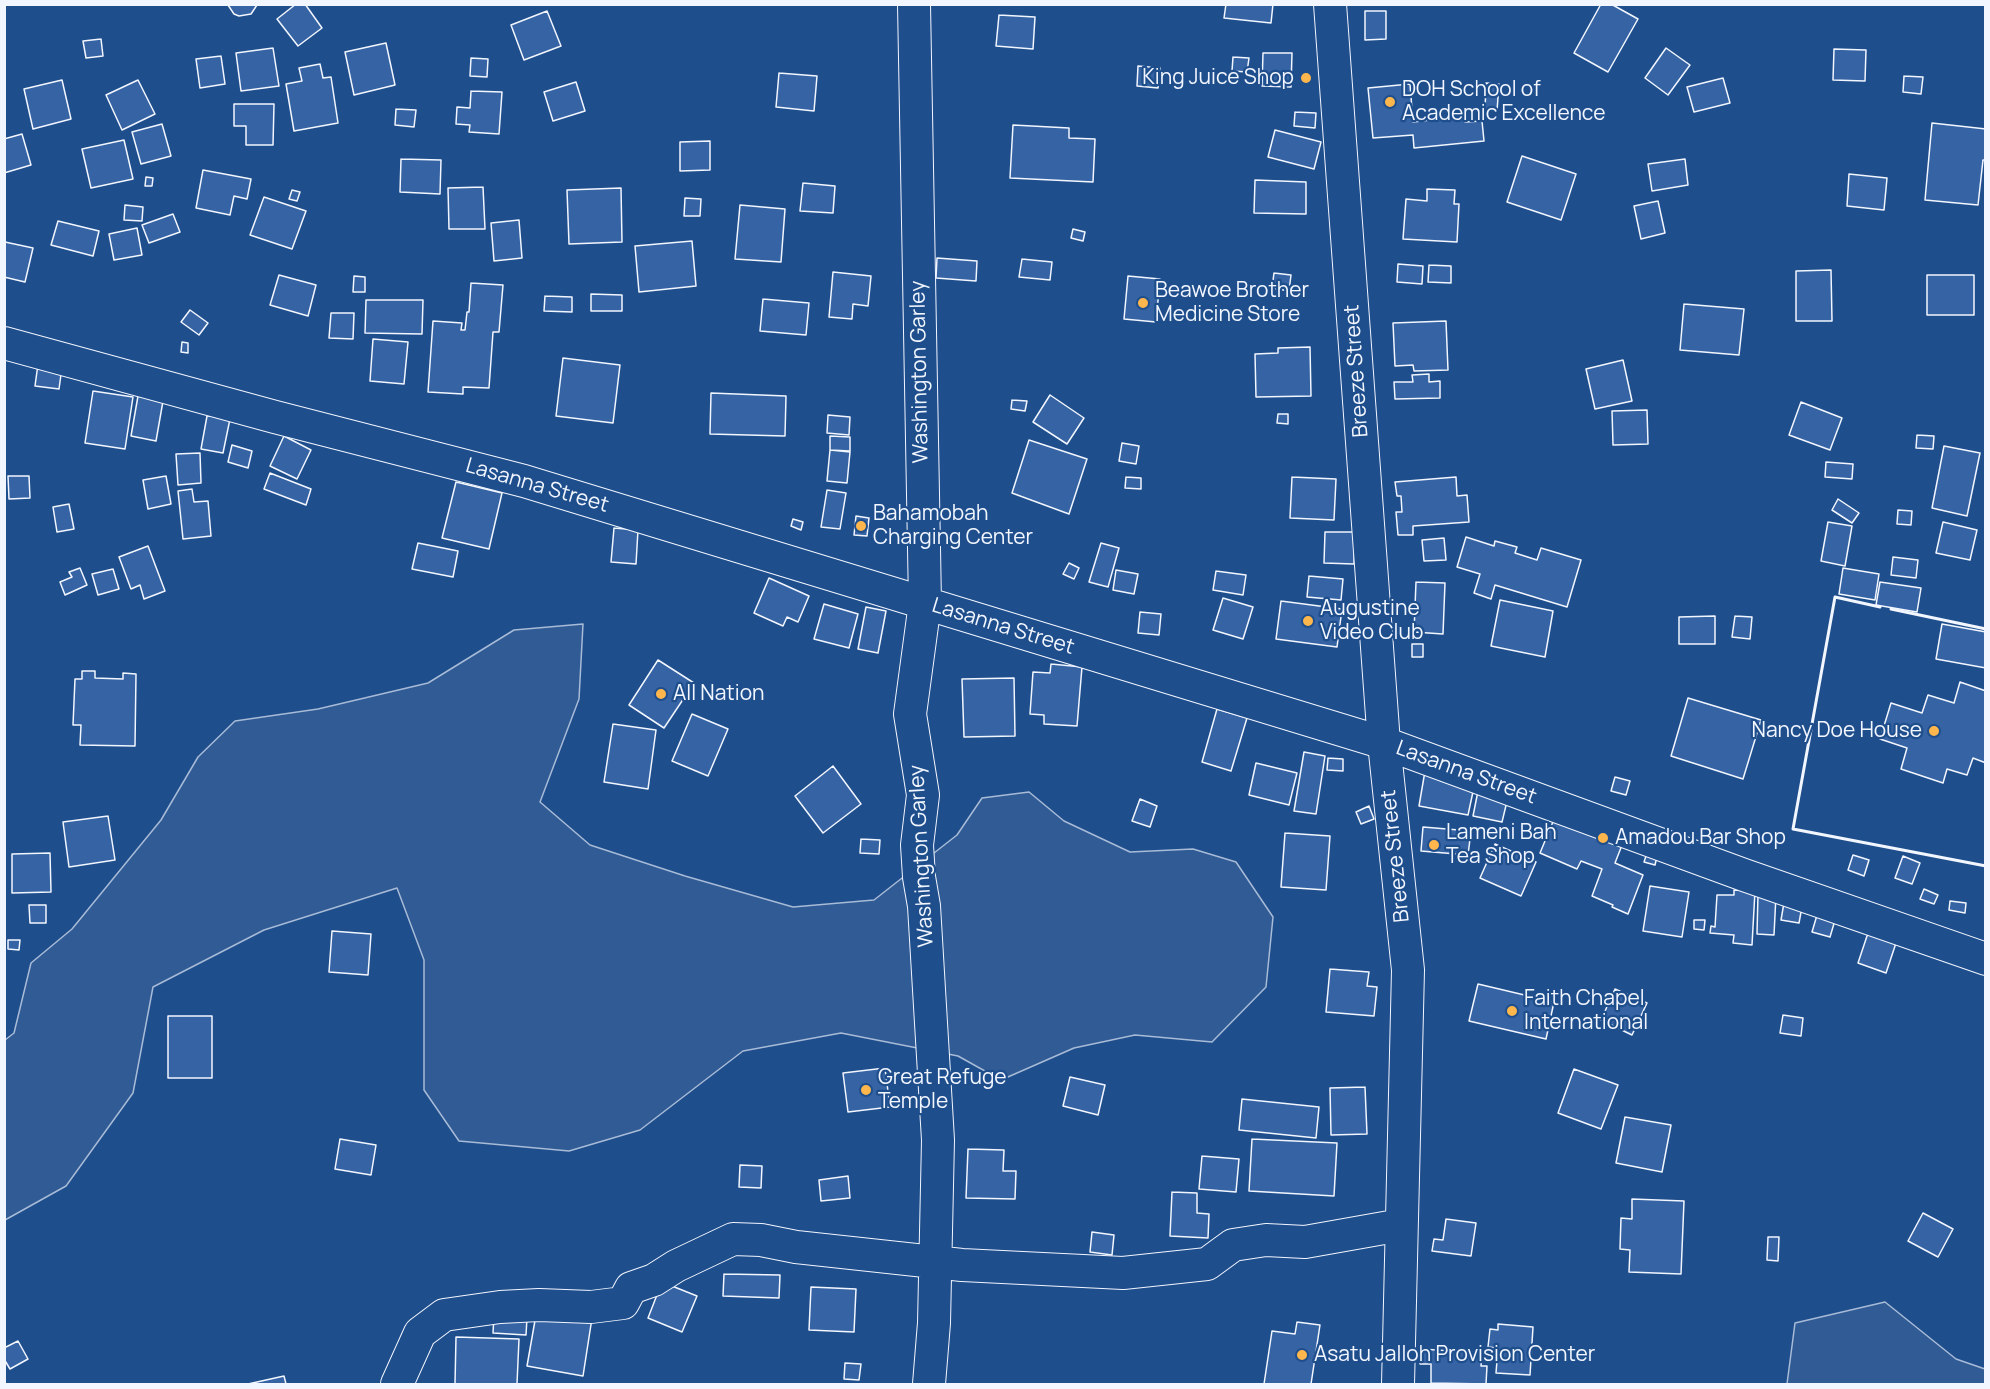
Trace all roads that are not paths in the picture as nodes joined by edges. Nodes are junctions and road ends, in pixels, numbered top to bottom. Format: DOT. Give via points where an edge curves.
graph roads {
  1 [pos="914,4"];
  2 [pos="1330,4"];
  3 [pos="4,343"];
  4 [pos="925,603"];
  5 [pos="1384,743"];
  6 [pos="1986,959"];
  7 [pos="1401,1225"];
  8 [pos="935,1262"];
  9 [pos="398,1384"];
  10 [pos="929,1384"];
  11 [pos="1398,1384"];
  1 -- 4 [label="street, Washington Garley"];
  2 -- 5 [label="street, Breeze Street"];
  3 -- 4 [label="street, Lasanna Street" via="524,481"];
  4 -- 5 [label="street, Lasanna Street"];
  4 -- 8 [label="street, Washington Garley" via="910,714 923,795 917,845 938,1140"];
  5 -- 6 [label="street, Lasanna Street"];
  5 -- 7 [label="street, Breeze Street" via="1408,970"];
  7 -- 8 [label="street" via="1305,1242 1266,1240 1233,1245 1208,1264 1145,1272"];
  7 -- 11 [label="street, Breeze Street"];
  8 -- 9 [label="street" via="733,1239 631,1288 623,1303 500,1307 444,1315 420,1333"];
  8 -- 10 [label="street, Washington Garley"];
}
